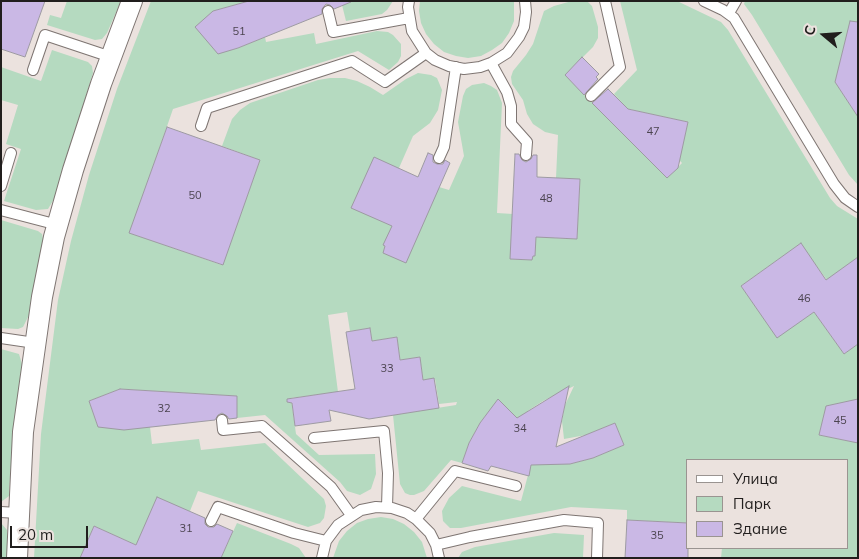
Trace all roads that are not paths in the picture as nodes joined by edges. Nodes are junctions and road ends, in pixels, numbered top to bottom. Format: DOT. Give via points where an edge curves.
graph roads {
  1 [pos="132,1"];
  2 [pos="409,1"];
  3 [pos="525,1"];
  4 [pos="605,1"];
  5 [pos="704,1"];
  6 [pos="736,1"];
  7 [pos="328,12"];
  8 [pos="729,13"];
  9 [pos="409,18"];
  10 [pos="30,43"];
  11 [pos="40,47"];
  12 [pos="426,53"];
  13 [pos="111,57"];
  14 [pos="491,63"];
  15 [pos="456,67"];
  16 [pos="32,70"];
  17 [pos="591,96"];
  18 [pos="201,126"];
  19 [pos="11,153"];
  20 [pos="526,155"];
  21 [pos="439,158"];
  22 [pos="1,186"];
  23 [pos="858,206"];
  24 [pos="1,210"];
  25 [pos="58,225"];
  26 [pos="1,338"];
  27 [pos="35,343"];
  28 [pos="222,420"];
  29 [pos="314,438"];
  30 [pos="516,486"];
  31 [pos="387,507"];
  32 [pos="10,512"];
  33 [pos="351,515"];
  34 [pos="416,520"];
  35 [pos="211,521"];
  36 [pos="326,541"];
  37 [pos="436,545"];
  38 [pos="16,558"];
  39 [pos="322,558"];
  40 [pos="438,558"];
  41 [pos="597,558"];
  1 -- 13 [label="street"];
  2 -- 9 [label="lane"];
  3 -- 14 [label="lane" via="524,27 519,37 507,53"];
  4 -- 17 [label="lane" via="620,67"];
  5 -- 8 [label="lane"];
  6 -- 8 [label="lane"];
  7 -- 9 [label="lane" via="333,32"];
  8 -- 23 [label="lane" via="834,184 845,198"];
  9 -- 12 [label="lane" via="412,31"];
  10 -- 11 [label="lane"];
  11 -- 13 [label="lane" via="45,35"];
  11 -- 16 [label="lane"];
  12 -- 15 [label="lane" via="435,60"];
  12 -- 18 [label="lane" via="385,82 352,61 207,108"];
  13 -- 25 [label="street"];
  14 -- 15 [label="lane" via="464,69"];
  14 -- 20 [label="lane" via="507,92 511,124 527,142"];
  15 -- 21 [label="lane" via="444,147"];
  19 -- 22 [label="lane"];
  24 -- 25 [label="lane"];
  25 -- 27 [label="street"];
  26 -- 27 [label="lane"];
  27 -- 32 [label="street"];
  28 -- 33 [label="lane" via="223,430 262,426 331,487"];
  29 -- 31 [label="lane" via="384,431"];
  30 -- 34 [label="lane" via="456,471"];
  31 -- 33 [label="lane" via="369,508"];
  31 -- 34 [label="lane" via="407,513"];
  32 -- 38 [label="street"];
  33 -- 36 [label="lane"];
  34 -- 37 [label="lane" via="430,533"];
  35 -- 36 [label="lane" via="218,507"];
  36 -- 39 [label="lane"];
  37 -- 40 [label="lane"];
  37 -- 41 [label="lane" via="564,520 598,523"];
}
